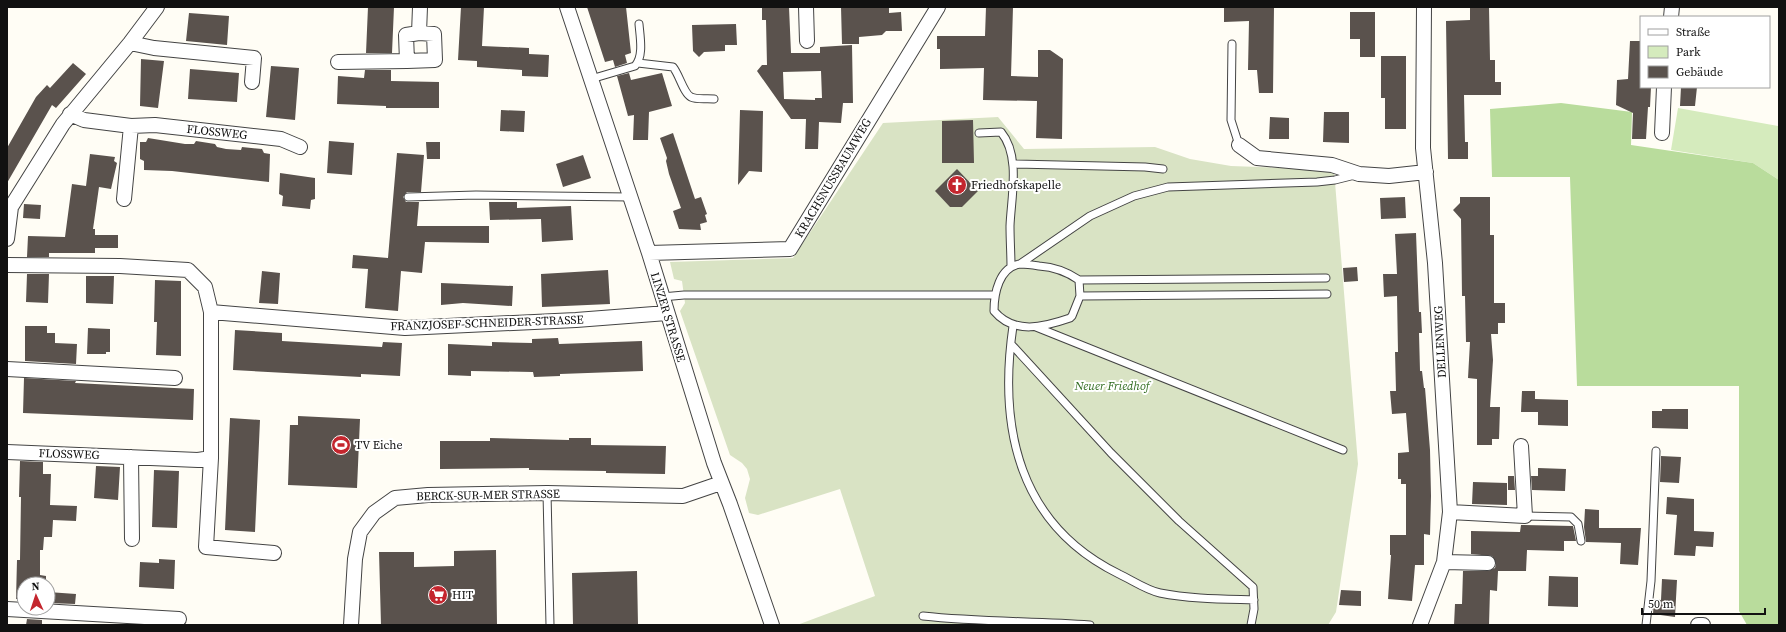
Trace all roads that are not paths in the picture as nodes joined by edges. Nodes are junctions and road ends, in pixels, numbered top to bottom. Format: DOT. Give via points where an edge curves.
graph roads {
  1 [pos="157,7"];
  2 [pos="420,7"];
  3 [pos="567,7"];
  4 [pos="806,7"];
  5 [pos="938,7"];
  6 [pos="1424,7"];
  7 [pos="640,24"];
  8 [pos="418,32"];
  9 [pos="807,41"];
  10 [pos="130,43"];
  11 [pos="1232,44"];
  12 [pos="408,61"];
  13 [pos="338,62"];
  14 [pos="638,63"];
  15 [pos="591,78"];
  16 [pos="252,82"];
  17 [pos="1664,88"];
  18 [pos="714,99"];
  19 [pos="70,114"];
  20 [pos="131,126"];
  21 [pos="979,133"];
  22 [pos="1662,133"];
  23 [pos="1239,145"];
  24 [pos="300,147"];
  25 [pos="1013,164"];
  26 [pos="1163,169"];
  27 [pos="1426,172"];
  28 [pos="1359,174"];
  29 [pos="408,197"];
  30 [pos="630,197"];
  31 [pos="124,199"];
  32 [pos="8,213"];
  33 [pos="7,238"];
  34 [pos="649,253"];
  35 [pos="7,264"];
  36 [pos="1020,264"];
  37 [pos="1011,267"];
  38 [pos="1326,278"];
  39 [pos="1079,280"];
  40 [pos="1327,294"];
  41 [pos="994,295"];
  42 [pos="1080,296"];
  43 [pos="662,297"];
  44 [pos="211,312"];
  45 [pos="667,313"];
  46 [pos="1013,326"];
  47 [pos="1036,327"];
  48 [pos="1011,344"];
  49 [pos="7,370"];
  50 [pos="175,378"];
  51 [pos="1521,446"];
  52 [pos="1343,450"];
  53 [pos="1656,451"];
  54 [pos="7,452"];
  55 [pos="131,457"];
  56 [pos="211,458"];
  57 [pos="721,483"];
  58 [pos="547,493"];
  59 [pos="1450,512"];
  60 [pos="1525,516"];
  61 [pos="132,539"];
  62 [pos="1582,541"];
  63 [pos="274,553"];
  64 [pos="1444,562"];
  65 [pos="1488,563"];
  66 [pos="1254,600"];
  67 [pos="7,609"];
  68 [pos="923,616"];
  69 [pos="179,618"];
  70 [pos="351,625"];
  71 [pos="550,625"];
  72 [pos="772,625"];
  73 [pos="1090,625"];
  74 [pos="1251,625"];
  75 [pos="1420,625"];
  76 [pos="1646,625"];
  77 [pos="1698,625"];
  78 [pos="1703,625"];
  1 -- 10 [label="street"];
  2 -- 8 [label="street"];
  3 -- 15 [label="street, LINZER STRASSE"];
  4 -- 9 [label="street"];
  5 -- 34 [label="street, KRACHSNUSSBAUMWEG" via="790,249"];
  6 -- 27 [label="street, DELLENWEG" via="1423,148"];
  7 -- 14 [label="lane" via="641,49"];
  8 -- 12 [label="street" via="406,35"];
  8 -- 12 [label="street" via="434,34 436,60"];
  10 -- 16 [label="street" via="154,48 254,58"];
  10 -- 19 [label="street"];
  11 -- 23 [label="lane" via="1232,120"];
  12 -- 13 [label="street"];
  14 -- 15 [label="lane"];
  14 -- 18 [label="lane" via="673,67 686,94"];
  15 -- 30 [label="street, LINZER STRASSE"];
  17 -- 22 [label="street"];
  19 -- 20 [label="street, FLOSSWEG" via="84,120"];
  19 -- 32 [label="street"];
  20 -- 24 [label="street, FLOSSWEG" via="155,126 281,139"];
  20 -- 31 [label="street"];
  21 -- 25 [label="lane" via="1001,132 1007,139"];
  23 -- 28 [label="street" via="1257,158 1332,165"];
  25 -- 26 [label="lane"];
  25 -- 37 [label="lane"];
  27 -- 28 [label="street" via="1389,176"];
  27 -- 59 [label="street, DELLENWEG" via="1435,264"];
  28 -- 36 [label="lane" via="1317,182 1168,187 1134,196 1090,216"];
  29 -- 30 [label="lane"];
  30 -- 34 [label="street, LINZER STRASSE"];
  32 -- 33 [label="street"];
  34 -- 43 [label="street, LINZER STRASSE"];
  35 -- 44 [label="street" via="188,270 205,287"];
  36 -- 37 [label="lane"];
  36 -- 39 [label="lane" via="1052,267 1068,272"];
  37 -- 41 [label="lane" via="1003,276"];
  38 -- 39 [label="lane"];
  39 -- 42 [label="lane"];
  40 -- 42 [label="lane"];
  41 -- 43 [label="lane"];
  41 -- 46 [label="lane" via="994,311"];
  42 -- 47 [label="lane" via="1072,316"];
  43 -- 45 [label="street, LINZER STRASSE"];
  44 -- 45 [label="street, FRANZJOSEF-SCHNEIDER-STRASSE" via="405,328"];
  44 -- 56 [label="street"];
  45 -- 57 [label="street, LINZER STRASSE"];
  46 -- 47 [label="lane"];
  46 -- 48 [label="lane"];
  47 -- 52 [label="lane"];
  48 -- 66 [label="lane" via="1111,453 1180,521 1254,587"];
  48 -- 66 [label="lane" via="1009,387 1012,433 1025,480 1043,511 1069,542 1106,568 1158,592 1204,599"];
  49 -- 50 [label="street"];
  51 -- 60 [label="street"];
  53 -- 76 [label="lane" via="1651,587"];
  54 -- 55 [label="street, FLOSSWEG"];
  55 -- 56 [label="street, FLOSSWEG" via="198,460"];
  55 -- 61 [label="street"];
  56 -- 63 [label="street" via="206,547"];
  57 -- 58 [label="street, BERCK-SUR-MER STRASSE" via="683,496"];
  57 -- 72 [label="street, LINZER STRASSE"];
  58 -- 70 [label="street, BERCK-SUR-MER STRASSE" via="395,498 374,513 360,532 355,559"];
  58 -- 71 [label="lane"];
  59 -- 60 [label="street"];
  59 -- 64 [label="street, DELLENWEG"];
  60 -- 62 [label="lane" via="1571,517 1578,524"];
  64 -- 65 [label="street"];
  64 -- 75 [label="street, DELLENWEG"];
  66 -- 74 [label="lane"];
  67 -- 69 [label="street"];
  68 -- 73 [label="lane"];
  77 -- 78 [label="street"];
}
